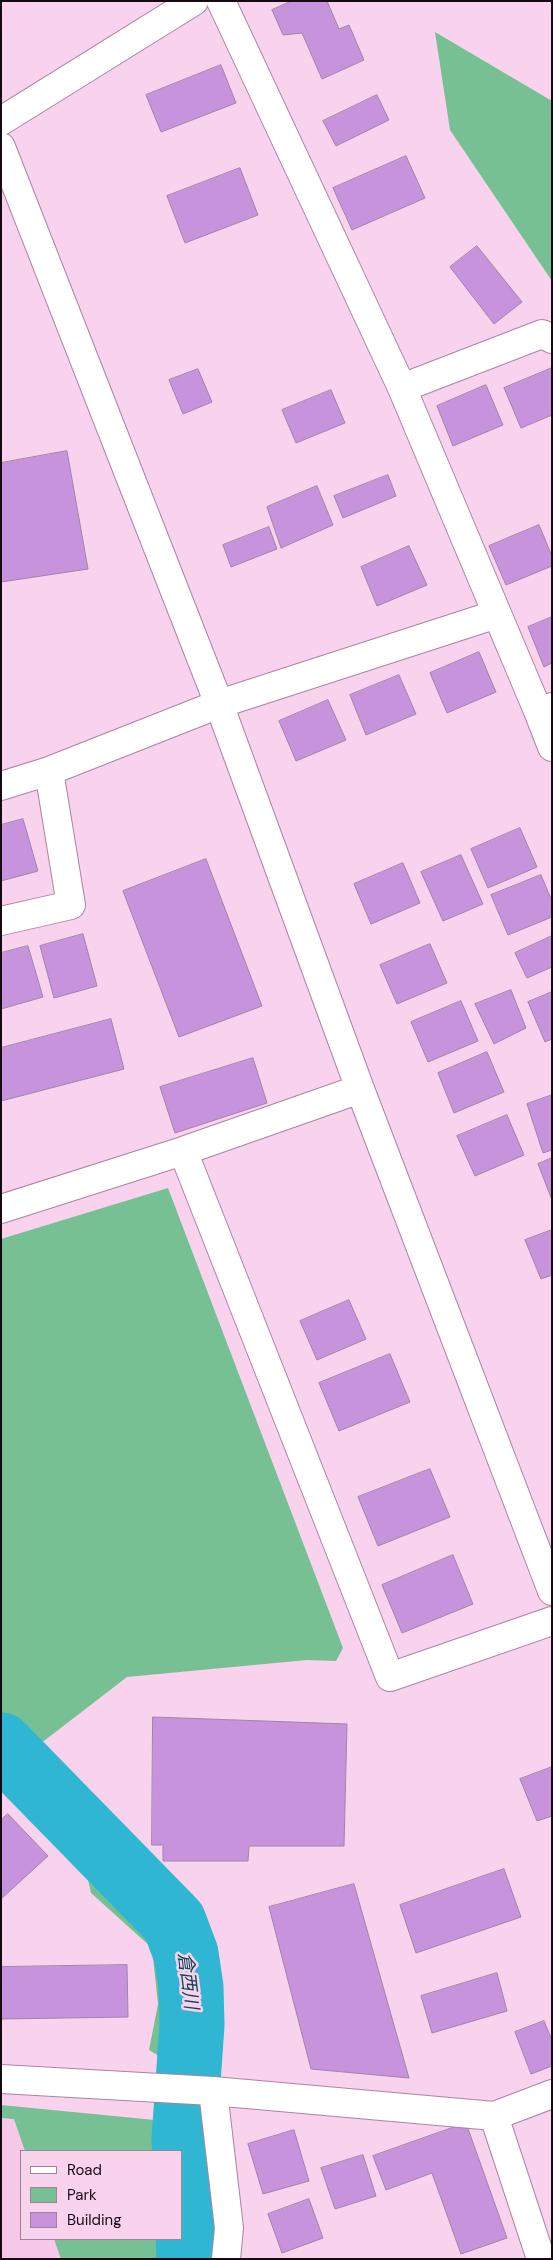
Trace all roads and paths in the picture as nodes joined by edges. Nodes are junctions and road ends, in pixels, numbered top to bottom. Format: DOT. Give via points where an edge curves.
graph roads {
  1 [pos="194,1"];
  2 [pos="221,1"];
  3 [pos="1,121"];
  4 [pos="1,147"];
  5 [pos="552,339"];
  6 [pos="402,388"];
  7 [pos="496,614"];
  8 [pos="219,704"];
  9 [pos="545,709"];
  10 [pos="552,747"];
  11 [pos="49,771"];
  12 [pos="1,786"];
  13 [pos="1,921"];
  14 [pos="360,1089"];
  15 [pos="184,1151"];
  16 [pos="1,1209"];
  17 [pos="552,1591"];
  18 [pos="552,1621"];
  19 [pos="1,2080"];
  20 [pos="213,2091"];
  21 [pos="552,2094"];
  22 [pos="494,2116"];
  23 [pos="229,2228"];
  24 [pos="226,2259"];
  25 [pos="240,2259"];
  26 [pos="542,2259"];
  1 -- 3 [label="street"];
  2 -- 6 [label="street"];
  4 -- 8 [label="street"];
  5 -- 6 [label="street" via="542,334"];
  6 -- 7 [label="street"];
  7 -- 8 [label="street"];
  7 -- 9 [label="street"];
  8 -- 11 [label="street"];
  8 -- 14 [label="street"];
  9 -- 10 [label="street"];
  11 -- 12 [label="street"];
  11 -- 13 [label="street" via="71,905"];
  14 -- 15 [label="street"];
  14 -- 17 [label="street"];
  15 -- 16 [label="street"];
  15 -- 18 [label="street" via="390,1677"];
  19 -- 20 [label="street"];
  20 -- 22 [label="street"];
  20 -- 23 [label="street"];
  21 -- 22 [label="street"];
  22 -- 26 [label="street"];
  23 -- 24 [label="street"];
  23 -- 25 [label="street"];
}
